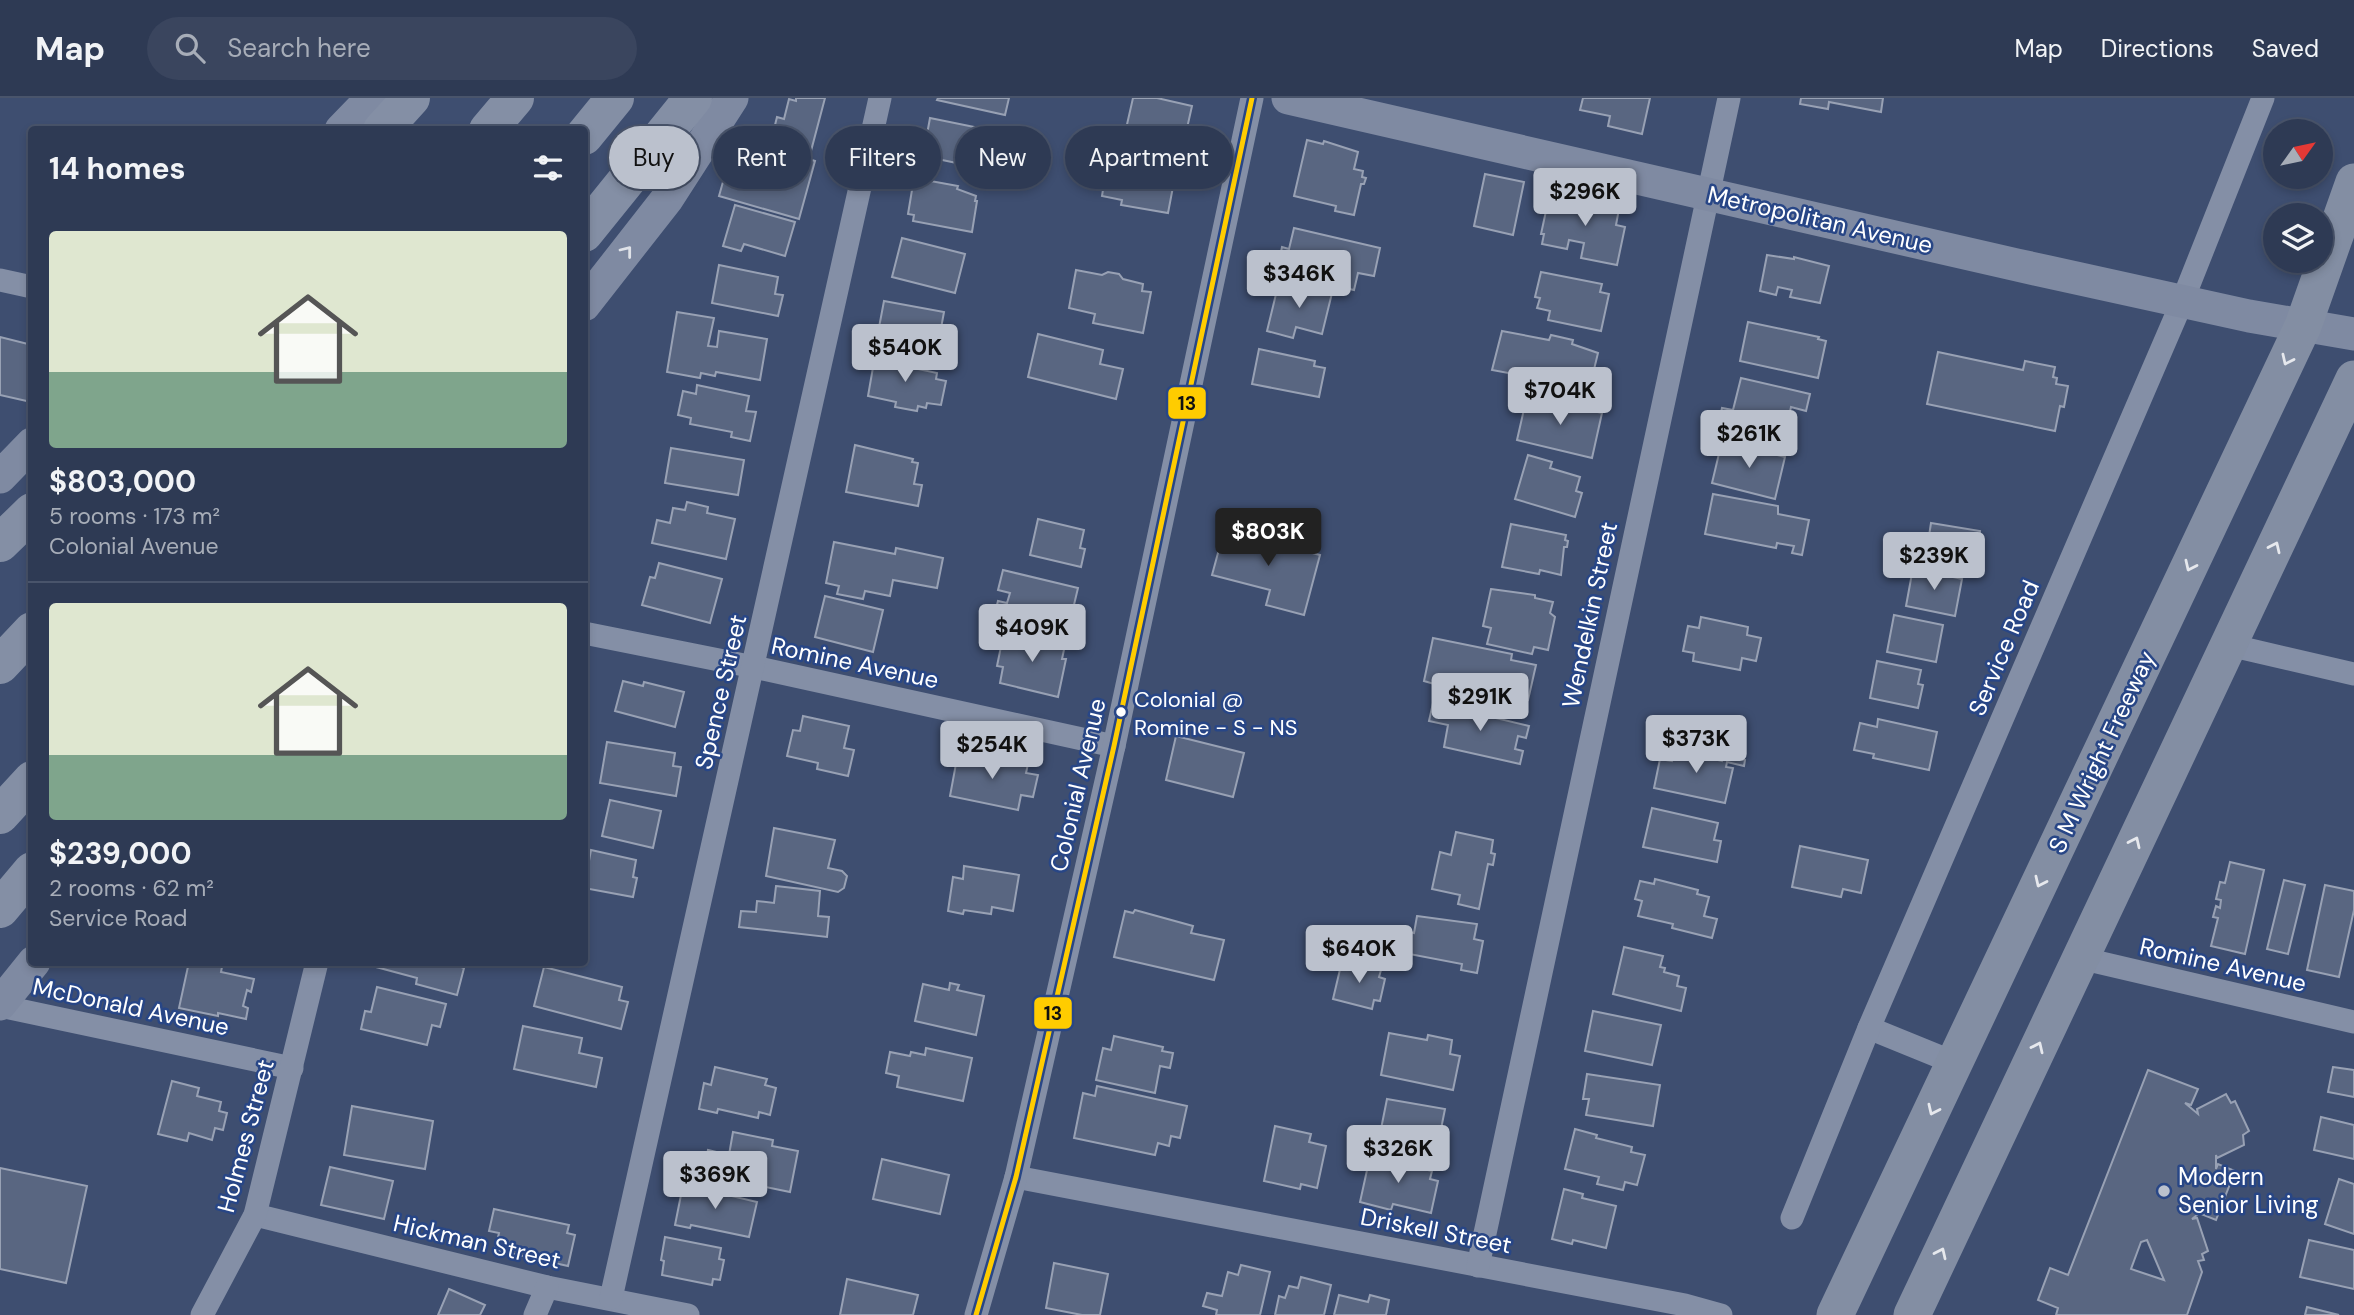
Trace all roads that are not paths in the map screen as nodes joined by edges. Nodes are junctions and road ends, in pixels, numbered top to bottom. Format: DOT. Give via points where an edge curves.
graph roads {
  1 [pos="372,98"];
  2 [pos="411,98"];
  3 [pos="515,98"];
  4 [pos="615,98"];
  5 [pos="694,98"];
  6 [pos="732,98"];
  7 [pos="880,98"];
  8 [pos="1252,98"];
  9 [pos="1287,98"];
  10 [pos="1729,98"];
  11 [pos="2263,98"];
  12 [pos="345,126"];
  13 [pos="386,126"];
  14 [pos="491,126"];
  15 [pos="588,131"];
  16 [pos="2354,182"];
  17 [pos="1707,194"];
  18 [pos="588,228"];
  19 [pos="0,280"];
  20 [pos="28,286"];
  21 [pos="588,300"];
  22 [pos="2182,302"];
  23 [pos="2303,326"];
  24 [pos="2354,334"];
  25 [pos="2354,379"];
  26 [pos="28,448"];
  27 [pos="0,477"];
  28 [pos="28,516"];
  29 [pos="0,543"];
  30 [pos="588,634"];
  31 [pos="28,635"];
  32 [pos="2229,645"];
  33 [pos="0,665"];
  34 [pos="754,667"];
  35 [pos="2354,674"];
  36 [pos="1114,746"];
  37 [pos="28,784"];
  38 [pos="0,815"];
  39 [pos="28,877"];
  40 [pos="0,909"];
  41 [pos="2080,958"];
  42 [pos="31,966"];
  43 [pos="316,966"];
  44 [pos="0,1005"];
  45 [pos="2354,1022"];
  46 [pos="1869,1028"];
  47 [pos="1955,1063"];
  48 [pos="292,1068"];
  49 [pos="1016,1177"];
  50 [pos="255,1216"];
  51 [pos="1792,1218"];
  52 [pos="1478,1266"];
  53 [pos="547,1287"];
  54 [pos="611,1298"];
  55 [pos="202,1315"];
  56 [pos="535,1315"];
  57 [pos="688,1315"];
  58 [pos="976,1315"];
  59 [pos="1721,1315"];
  60 [pos="1835,1315"];
  61 [pos="1912,1315"];
  1 -- 12 [label="street"];
  2 -- 13 [label="highway"];
  3 -- 14 [label="highway"];
  4 -- 15 [label="highway"];
  5 -- 18 [label="highway"];
  21 -- 6 [label="street, one-way" via="667,199"];
  7 -- 34 [label="street, Spence Street"];
  8 -- 36 [label="street, Colonial Avenue"];
  9 -- 17 [label="street, Metropolitan Avenue"];
  10 -- 17 [label="street, Wendelkin Street"];
  11 -- 22 [label="street, Service Road"];
  16 -- 23 [label="main road, S M Wright Freeway"];
  17 -- 22 [label="street, Metropolitan Avenue"];
  17 -- 52 [label="street, Wendelkin Street"];
  19 -- 20 [label="street"];
  22 -- 23 [label="street, Metropolitan Avenue"];
  22 -- 46 [label="street, Service Road"];
  23 -- 24 [label="street, Metropolitan Avenue"];
  23 -- 47 [label="main road, S M Wright Freeway, one-way"];
  32 -- 25 [label="main road, one-way"];
  26 -- 27 [label="street"];
  28 -- 29 [label="highway"];
  30 -- 34 [label="street, Romine Avenue"];
  31 -- 33 [label="highway"];
  32 -- 35 [label="street"];
  41 -- 32 [label="main road, one-way"];
  34 -- 36 [label="street, Romine Avenue"];
  34 -- 54 [label="street, Spence Street"];
  36 -- 49 [label="street, Colonial Avenue"];
  37 -- 38 [label="highway"];
  39 -- 40 [label="highway"];
  41 -- 45 [label="street, Romine Avenue"];
  61 -- 41 [label="main road, one-way"];
  42 -- 44 [label="street"];
  43 -- 48 [label="street, Holmes Street"];
  44 -- 48 [label="street, McDonald Avenue"];
  46 -- 47 [label="street"];
  46 -- 51 [label="street, Service Road"];
  47 -- 60 [label="main road, S M Wright Freeway, one-way"];
  48 -- 50 [label="street, Holmes Street"];
  49 -- 52 [label="street, Driskell Street"];
  49 -- 58 [label="street, Colonial Avenue"];
  50 -- 53 [label="street, Hickman Street"];
  50 -- 55 [label="street, Holmes Street"];
  52 -- 59 [label="street, Driskell Street"];
  53 -- 54 [label="street, Hickman Street"];
  53 -- 56 [label="street"];
  54 -- 57 [label="street, Hickman Street"];
}
